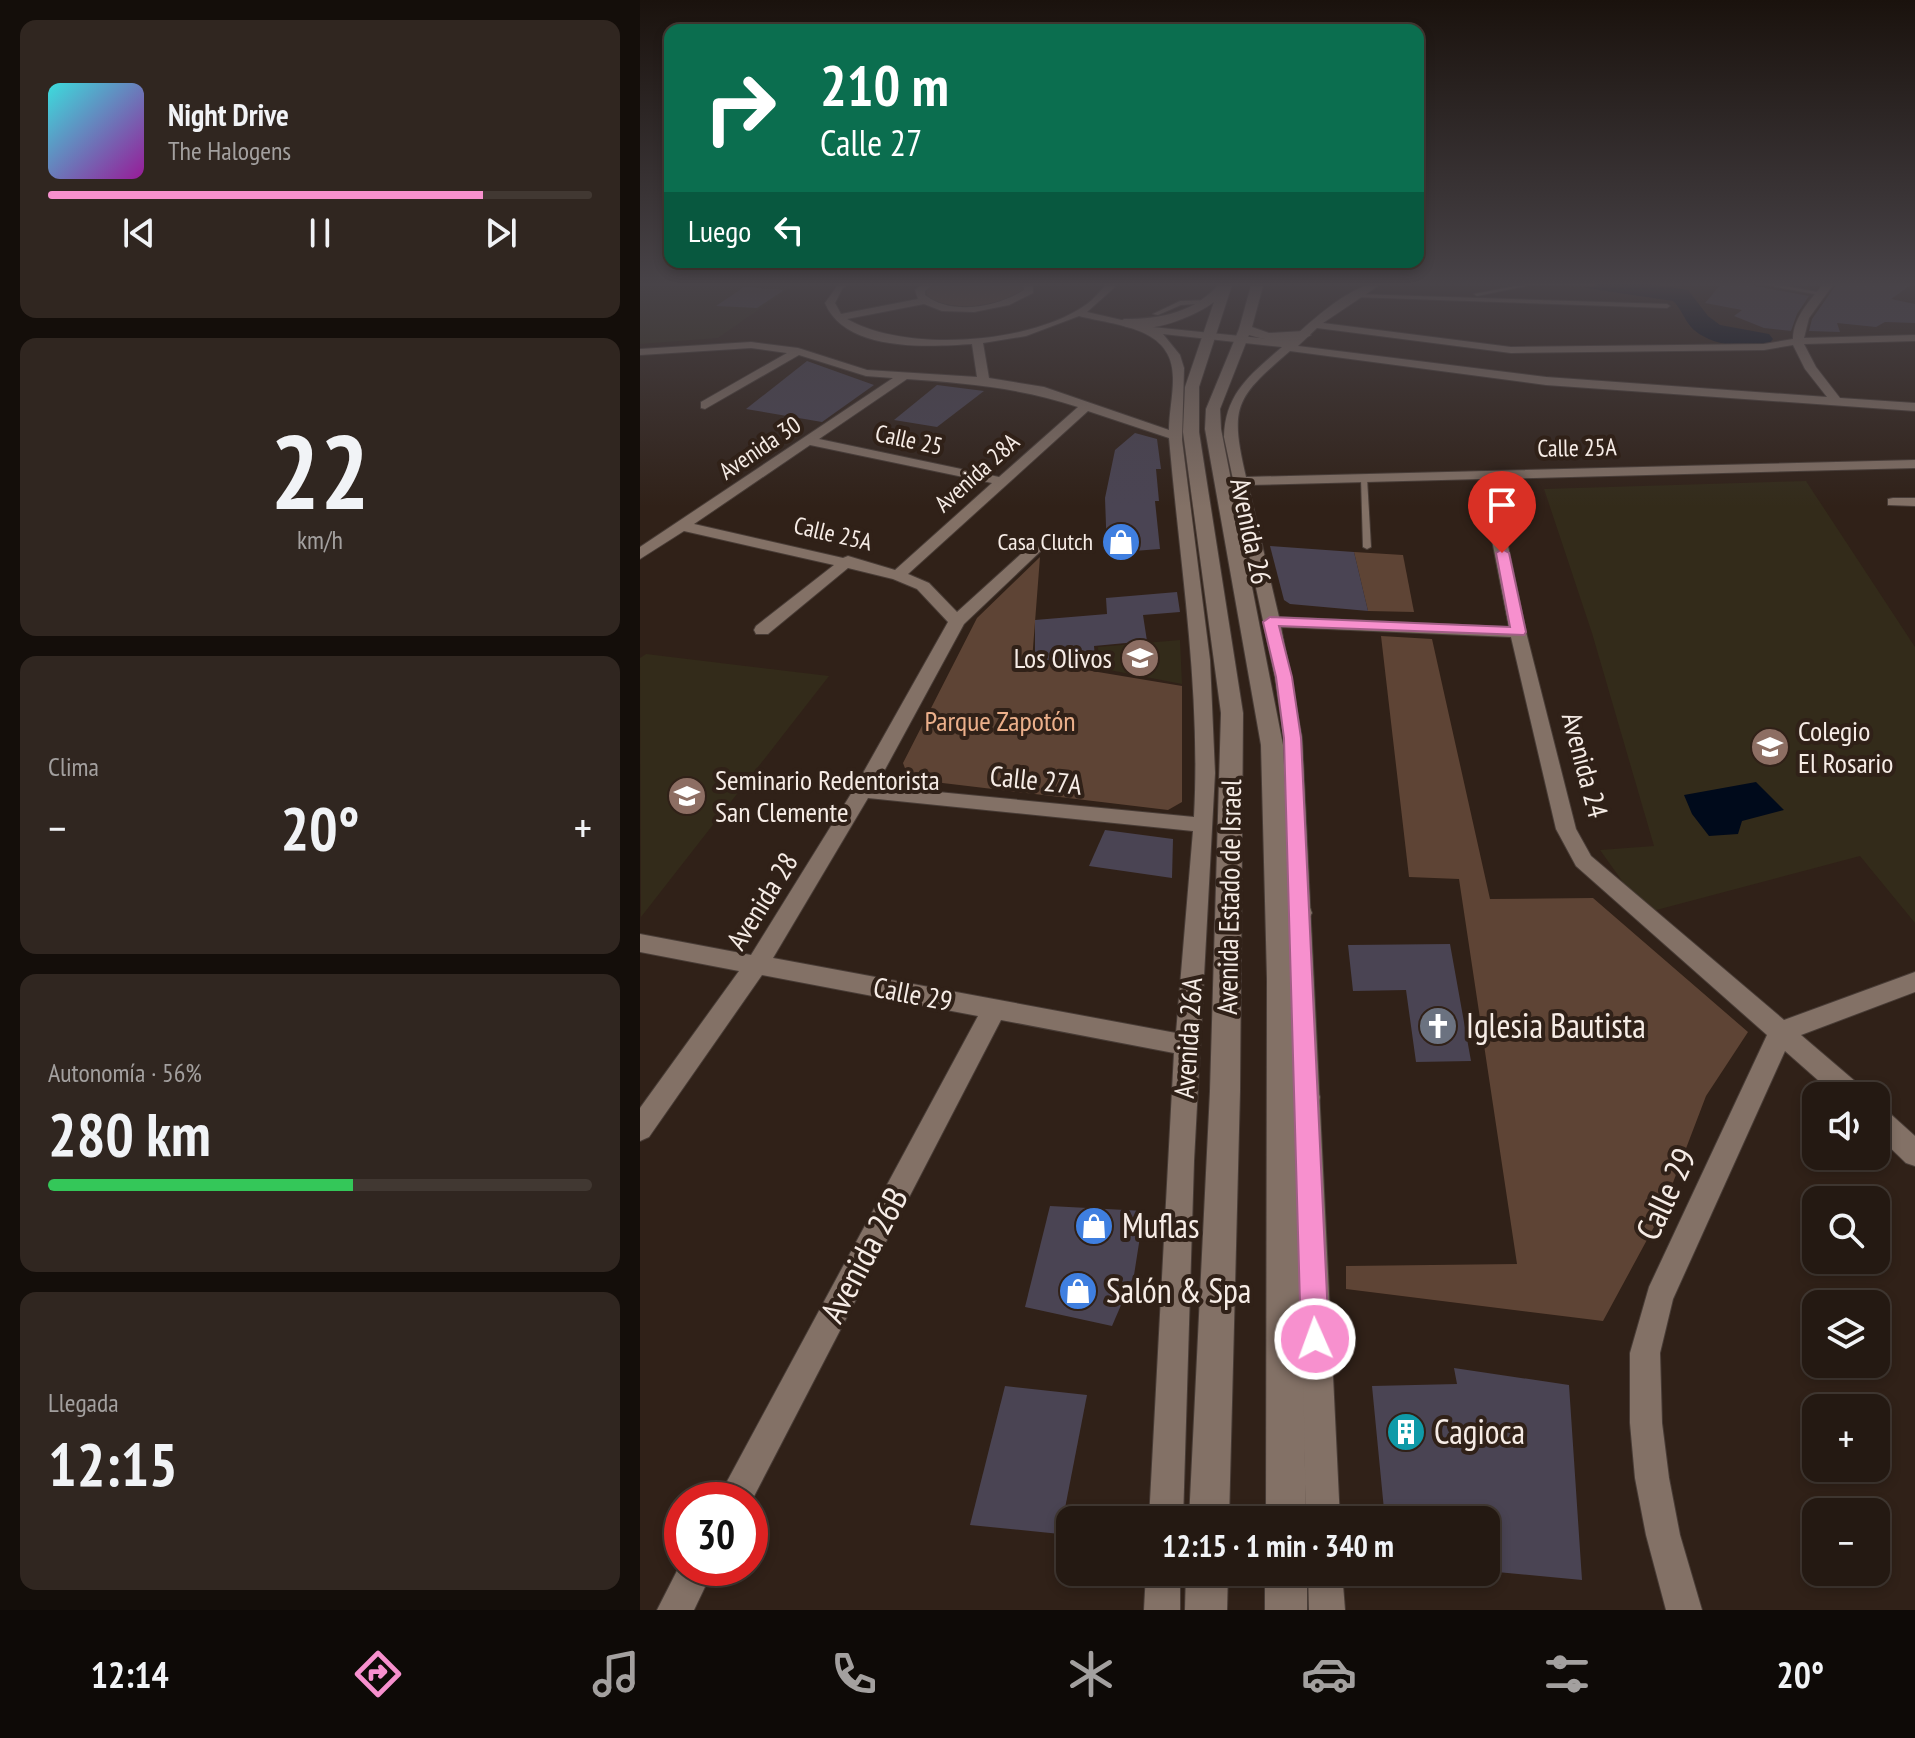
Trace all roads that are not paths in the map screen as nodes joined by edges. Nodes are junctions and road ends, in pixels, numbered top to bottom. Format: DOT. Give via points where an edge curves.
graph roads {
  1 [pos="787,357"];
  2 [pos="817,357"];
  3 [pos="980,357"];
  4 [pos="1177,357"];
  5 [pos="1202,357"];
  6 [pos="1234,357"];
  7 [pos="1279,357"];
  8 [pos="1372,357"];
  9 [pos="1802,357"];
  10 [pos="903,377"];
  11 [pos="984,381"];
  12 [pos="1837,402"];
  13 [pos="705,405"];
  14 [pos="1087,405"];
  15 [pos="1915,407"];
  16 [pos="1175,436"];
  17 [pos="809,441"];
  18 [pos="1915,464"];
  19 [pos="1486,474"];
  20 [pos="1364,478"];
  21 [pos="1000,481"];
  22 [pos="1240,481"];
  23 [pos="1893,502"];
  24 [pos="1915,502"];
  25 [pos="682,526"];
  26 [pos="1037,547"];
  27 [pos="1367,547"];
  28 [pos="640,554"];
  29 [pos="848,561"];
  30 [pos="898,575"];
  31 [pos="957,621"];
  32 [pos="1270,622"];
  33 [pos="762,630"];
  34 [pos="1518,632"];
  35 [pos="863,791"];
  36 [pos="1204,825"];
  37 [pos="1277,856"];
  38 [pos="1299,913"];
  39 [pos="640,943"];
  40 [pos="758,963"];
  41 [pos="1915,982"];
  42 [pos="994,1010"];
  43 [pos="1781,1032"];
  44 [pos="1186,1045"];
  45 [pos="1838,1082"];
  46 [pos="1305,1097"];
  47 [pos="640,1129"];
  48 [pos="1890,1130"];
  49 [pos="1915,1154"];
  50 [pos="1283,1171"];
  51 [pos="744,1482"];
  52 [pos="1167,1506"];
  53 [pos="1210,1506"];
  54 [pos="1286,1506"];
  55 [pos="1322,1506"];
  56 [pos="688,1586"];
  57 [pos="1163,1586"];
  58 [pos="1207,1586"];
  59 [pos="1286,1586"];
  60 [pos="1326,1586"];
  61 [pos="675,1610"];
  62 [pos="1162,1610"];
  63 [pos="1206,1610"];
  64 [pos="1286,1610"];
  65 [pos="1327,1610"];
  66 [pos="1684,1610"];
  1 -- 13 [label="street"];
  2 -- 10 [label="street" via="866,373"];
  3 -- 11 [label="street"];
  4 -- 16 [label="street, Avenida 26A"];
  5 -- 53 [label="main road, Avenida Estado de Israel" via="1192,387 1191,432 1232,713"];
  6 -- 37 [label="main road, Avenida Estado de Israel" via="1213,409 1213,429 1269,713"];
  7 -- 22 [label="street, Avenida 26" via="1236,396 1230,415"];
  8 -- 12 [label="street" via="1546,381"];
  9 -- 12 [label="street"];
  10 -- 11 [label="street"];
  10 -- 17 [label="street, Avenida 30"];
  11 -- 14 [label="street"];
  12 -- 15 [label="street"];
  14 -- 16 [label="street"];
  14 -- 21 [label="street, Avenida 28A"];
  16 -- 36 [label="street, Avenida 26A" via="1203,666"];
  17 -- 21 [label="street, Calle 25"];
  17 -- 25 [label="street, Avenida 30"];
  18 -- 19 [label="street, Calle 25A"];
  19 -- 20 [label="street, Calle 25A"];
  19 -- 34 [label="street, Avenida 24"];
  20 -- 22 [label="street, Calle 25A"];
  20 -- 27 [label="lane"];
  21 -- 30 [label="street, Avenida 28A"];
  22 -- 32 [label="street, Avenida 26"];
  23 -- 24 [label="street"];
  25 -- 28 [label="street, Avenida 30"];
  25 -- 29 [label="street, Calle 25A"];
  26 -- 31 [label="street, Avenida 28"];
  29 -- 30 [label="street, Calle 25A"];
  29 -- 33 [label="street"];
  30 -- 31 [label="street, Calle 25A" via="923,586"];
  31 -- 35 [label="street, Avenida 28"];
  32 -- 34 [label="street"];
  32 -- 38 [label="street, Avenida 26" via="1293,738"];
  34 -- 43 [label="street, Avenida 24" via="1566,829 1583,861"];
  35 -- 36 [label="street, Calle 27A"];
  35 -- 40 [label="street, Avenida 28"];
  36 -- 44 [label="street, Avenida 26A"];
  37 -- 38 [label="main road"];
  37 -- 50 [label="main road, Avenida Estado de Israel"];
  38 -- 46 [label="street, Avenida 26"];
  39 -- 40 [label="street, Calle 29"];
  40 -- 42 [label="street, Calle 29"];
  40 -- 47 [label="street, Avenida 28"];
  41 -- 43 [label="street"];
  42 -- 44 [label="street, Calle 29"];
  42 -- 51 [label="street, Avenida 26B"];
  43 -- 45 [label="street, Avenida 24"];
  43 -- 66 [label="street, Calle 29" via="1659,1297 1645,1353 1652,1478"];
  44 -- 52 [label="street, Avenida 26A"];
  46 -- 50 [label="main road"];
  46 -- 55 [label="street, Avenida 26"];
  48 -- 49 [label="street"];
  50 -- 54 [label="main road, Avenida Estado de Israel"];
  56 -- 61 [label="street"];
  57 -- 62 [label="street"];
  58 -- 63 [label="main road"];
  59 -- 64 [label="main road"];
  60 -- 65 [label="street"];
}
